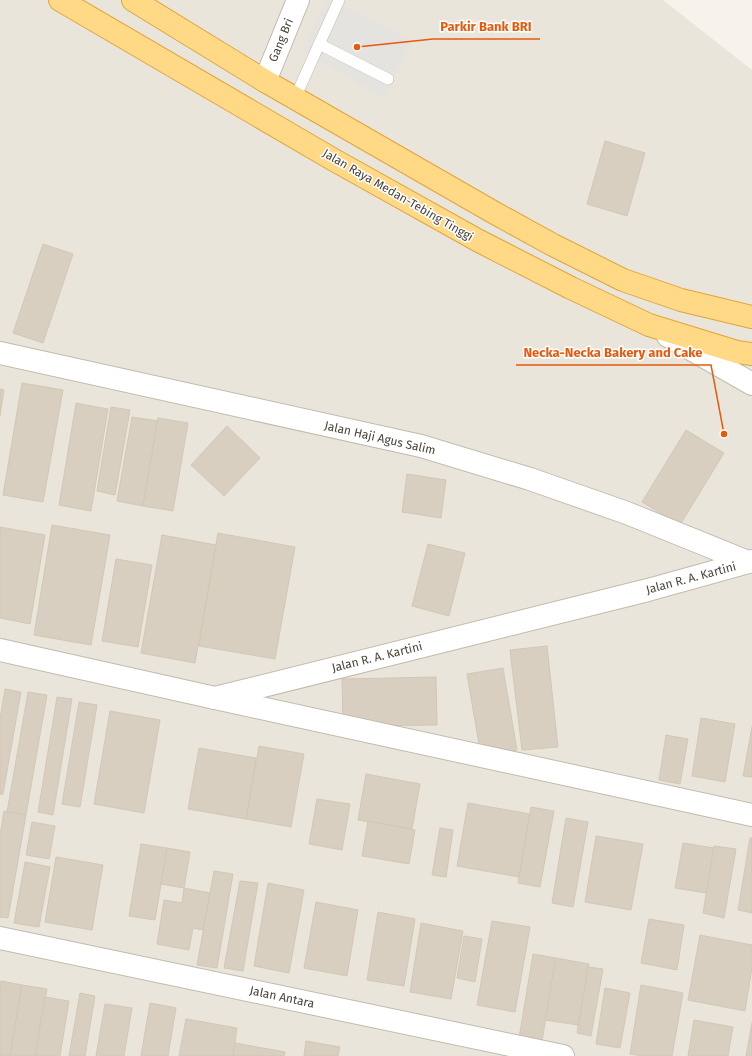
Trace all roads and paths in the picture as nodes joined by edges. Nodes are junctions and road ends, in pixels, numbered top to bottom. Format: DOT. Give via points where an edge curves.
graph roads {
  1 [pos="60,0"];
  2 [pos="133,0"];
  3 [pos="298,0"];
  4 [pos="339,0"];
  5 [pos="319,44"];
  6 [pos="388,79"];
  7 [pos="265,81"];
  8 [pos="295,98"];
  9 [pos="752,317"];
  10 [pos="649,324"];
  11 [pos="0,353"];
  12 [pos="752,354"];
  13 [pos="752,384"];
  14 [pos="750,562"];
  15 [pos="0,650"];
  16 [pos="215,698"];
  17 [pos="752,815"];
  18 [pos="0,938"];
  19 [pos="563,1056"];
  1 -- 10 [label="highway, Jalan Raya Medan-Tebing Tinggi" via="334,160 479,241"];
  2 -- 7 [label="highway"];
  3 -- 7 [label="street, Gang Bri"];
  4 -- 5 [label="lane"];
  5 -- 6 [label="lane"];
  5 -- 8 [label="lane"];
  7 -- 8 [label="highway"];
  8 -- 9 [label="highway" via="493,212 623,280 681,300"];
  10 -- 12 [label="highway, Jalan Raya Medan-Tebing Tinggi" via="737,352"];
  10 -- 13 [label="street"];
  11 -- 14 [label="street, Jalan Haji Agus Salim" via="421,446 530,478"];
  14 -- 16 [label="street, Jalan R. A. Kartini" via="648,590"];
  15 -- 16 [label="street, Jalan R. A. Kartini"];
  16 -- 17 [label="street"];
  18 -- 19 [label="street, Jalan Antara"];
}
